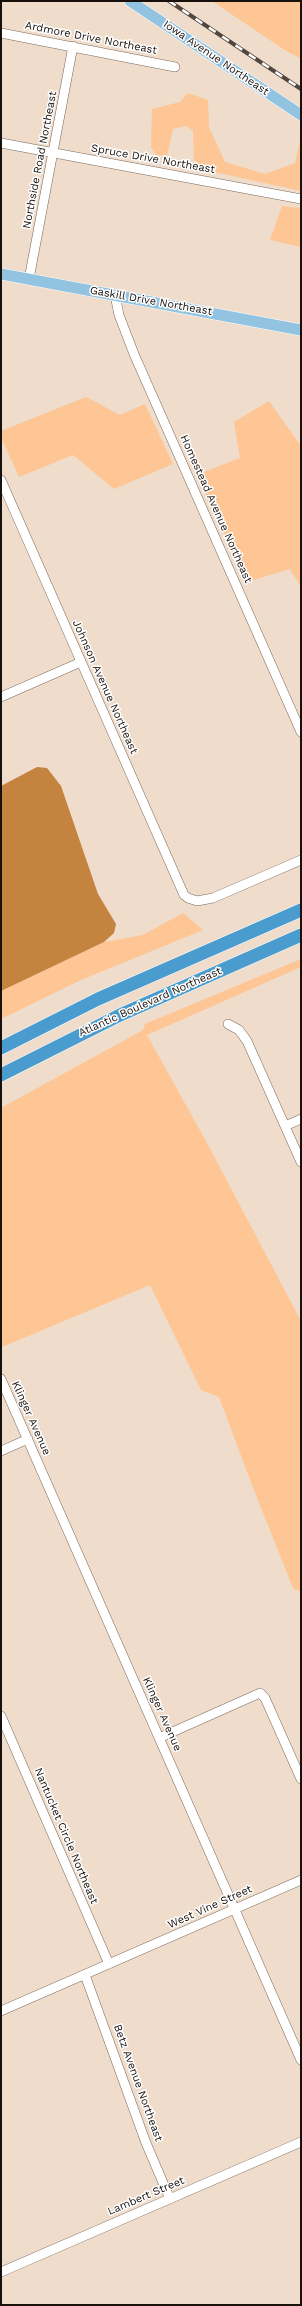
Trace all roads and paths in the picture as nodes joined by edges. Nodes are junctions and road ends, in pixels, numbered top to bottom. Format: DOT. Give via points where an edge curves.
graph roads {
  1 [pos="130,1"];
  2 [pos="1,33"];
  3 [pos="73,46"];
  4 [pos="176,67"];
  5 [pos="301,115"];
  6 [pos="1,143"];
  7 [pos="53,153"];
  8 [pos="301,199"];
  9 [pos="1,274"];
  10 [pos="29,279"];
  11 [pos="115,295"];
  12 [pos="301,330"];
  13 [pos="1,480"];
  14 [pos="81,662"];
  15 [pos="1,697"];
  16 [pos="301,732"];
  17 [pos="301,860"];
  18 [pos="301,910"];
  19 [pos="301,935"];
  20 [pos="228,1024"];
  21 [pos="1,1048"];
  22 [pos="1,1075"];
  23 [pos="301,1119"];
  24 [pos="285,1126"];
  25 [pos="301,1162"];
  26 [pos="1,1379"];
  27 [pos="28,1440"];
  28 [pos="1,1451"];
  29 [pos="1,1716"];
  30 [pos="159,1738"];
  31 [pos="301,1780"];
  32 [pos="301,1880"];
  33 [pos="234,1909"];
  34 [pos="109,1964"];
  35 [pos="85,1975"];
  36 [pos="1,2011"];
  37 [pos="301,2060"];
  38 [pos="301,2142"];
  39 [pos="170,2199"];
  40 [pos="1,2272"];
  1 -- 5 [label="main road, Iowa Avenue Northeast"];
  2 -- 3 [label="street, Ardmore Drive Northeast"];
  3 -- 4 [label="street, Ardmore Drive Northeast"];
  3 -- 7 [label="street, Northside Road Northeast"];
  6 -- 7 [label="street, Spruce Drive Northeast"];
  7 -- 8 [label="street, Spruce Drive Northeast"];
  7 -- 10 [label="street, Northside Road Northeast"];
  9 -- 10 [label="main road, Gaskill Drive Northeast"];
  10 -- 11 [label="main road, Gaskill Drive Northeast"];
  11 -- 12 [label="main road, Gaskill Drive Northeast"];
  11 -- 16 [label="street, Homestead Avenue Northeast" via="119,315 134,354"];
  13 -- 14 [label="street, Johnson Avenue Northeast"];
  14 -- 15 [label="street"];
  14 -- 17 [label="street, Johnson Avenue Northeast" via="184,895 192,900 214,898"];
  18 -- 21 [label="highway, Atlantic Boulevard Northeast" via="98,999"];
  19 -- 22 [label="highway, Atlantic Boulevard Northeast" via="120,1014"];
  20 -- 24 [label="street" via="239,1030 247,1041"];
  23 -- 24 [label="street"];
  24 -- 25 [label="street"];
  26 -- 27 [label="street, Klinger Avenue"];
  27 -- 28 [label="street"];
  27 -- 30 [label="street, Klinger Avenue"];
  29 -- 34 [label="street, Nantucket Circle Northeast"];
  30 -- 31 [label="street" via="260,1693 265,1698"];
  30 -- 33 [label="street, Klinger Avenue"];
  32 -- 33 [label="street, West Vine Street"];
  33 -- 34 [label="street, West Vine Street"];
  33 -- 37 [label="street, Klinger Avenue"];
  34 -- 35 [label="street, West Vine Street"];
  35 -- 36 [label="street, West Vine Street"];
  35 -- 39 [label="street, Betz Avenue Northeast" via="146,2143"];
  38 -- 39 [label="street, Lambert Street"];
  39 -- 40 [label="street, Lambert Street"];
}
